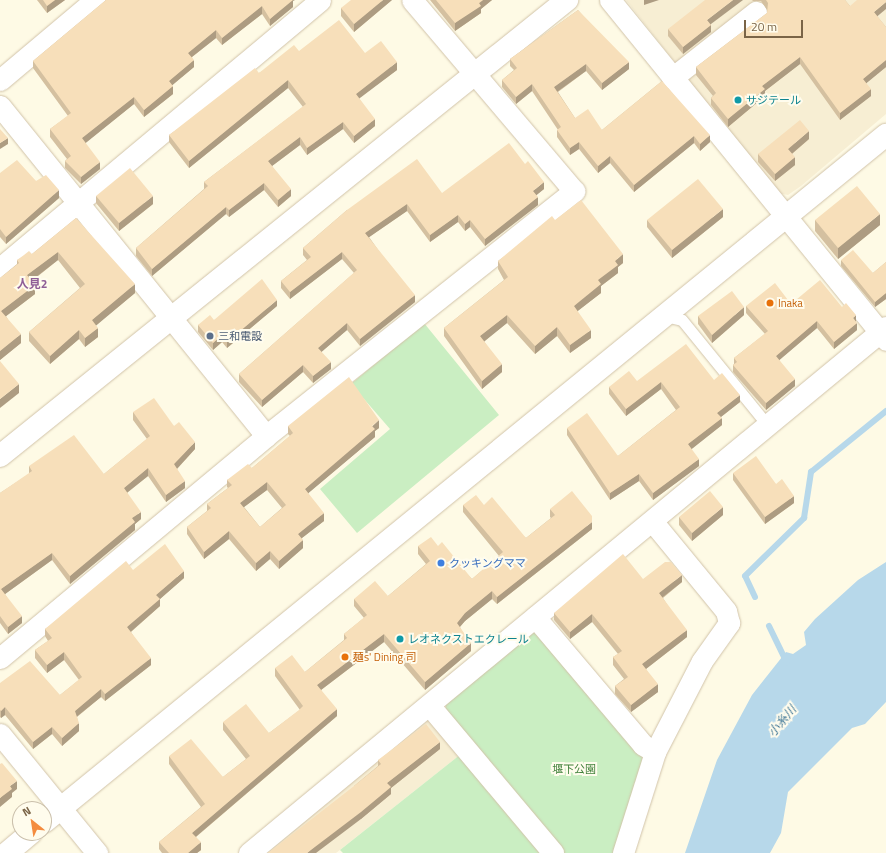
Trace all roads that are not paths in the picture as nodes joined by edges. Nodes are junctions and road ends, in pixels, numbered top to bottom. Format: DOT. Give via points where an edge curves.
graph roads {
  1 [pos="95,0"];
  2 [pos="320,0"];
  3 [pos="412,0"];
  4 [pos="567,0"];
  5 [pos="610,0"];
  6 [pos="756,12"];
  7 [pos="475,72"];
  8 [pos="672,78"];
  9 [pos="0,80"];
  10 [pos="0,106"];
  11 [pos="886,135"];
  12 [pos="80,202"];
  13 [pos="786,217"];
  14 [pos="0,268"];
  15 [pos="172,316"];
  16 [pos="664,316"];
  17 [pos="884,333"];
  18 [pos="768,426"];
  19 [pos="266,436"];
  20 [pos="0,456"];
  21 [pos="653,522"];
  22 [pos="535,617"];
  23 [pos="0,658"];
  24 [pos="429,705"];
  25 [pos="0,734"];
  26 [pos="655,752"];
  27 [pos="61,807"];
  28 [pos="52,815"];
  29 [pos="21,841"];
  30 [pos="7,853"];
  31 [pos="97,853"];
  32 [pos="249,853"];
  33 [pos="553,853"];
  34 [pos="623,853"];
  1 -- 9 [label="street"];
  2 -- 12 [label="street"];
  3 -- 7 [label="street"];
  4 -- 7 [label="street"];
  5 -- 8 [label="street"];
  6 -- 8 [label="street"];
  7 -- 15 [label="street"];
  7 -- 19 [label="street" via="574,191"];
  8 -- 13 [label="street"];
  10 -- 12 [label="street"];
  11 -- 13 [label="street"];
  12 -- 14 [label="street"];
  12 -- 15 [label="street"];
  13 -- 16 [label="street"];
  13 -- 17 [label="street"];
  15 -- 19 [label="street"];
  15 -- 20 [label="street"];
  16 -- 18 [label="lane" via="682,320"];
  16 -- 27 [label="street"];
  17 -- 18 [label="street"];
  18 -- 21 [label="street"];
  19 -- 23 [label="street"];
  21 -- 22 [label="street"];
  21 -- 26 [label="street" via="726,611 729,623 702,661"];
  22 -- 24 [label="street"];
  22 -- 26 [label="street" via="643,745"];
  24 -- 32 [label="street"];
  24 -- 33 [label="street"];
  25 -- 27 [label="street"];
  26 -- 34 [label="street"];
  27 -- 28 [label="street"];
  27 -- 31 [label="street"];
  29 -- 30 [label="street"];
}
